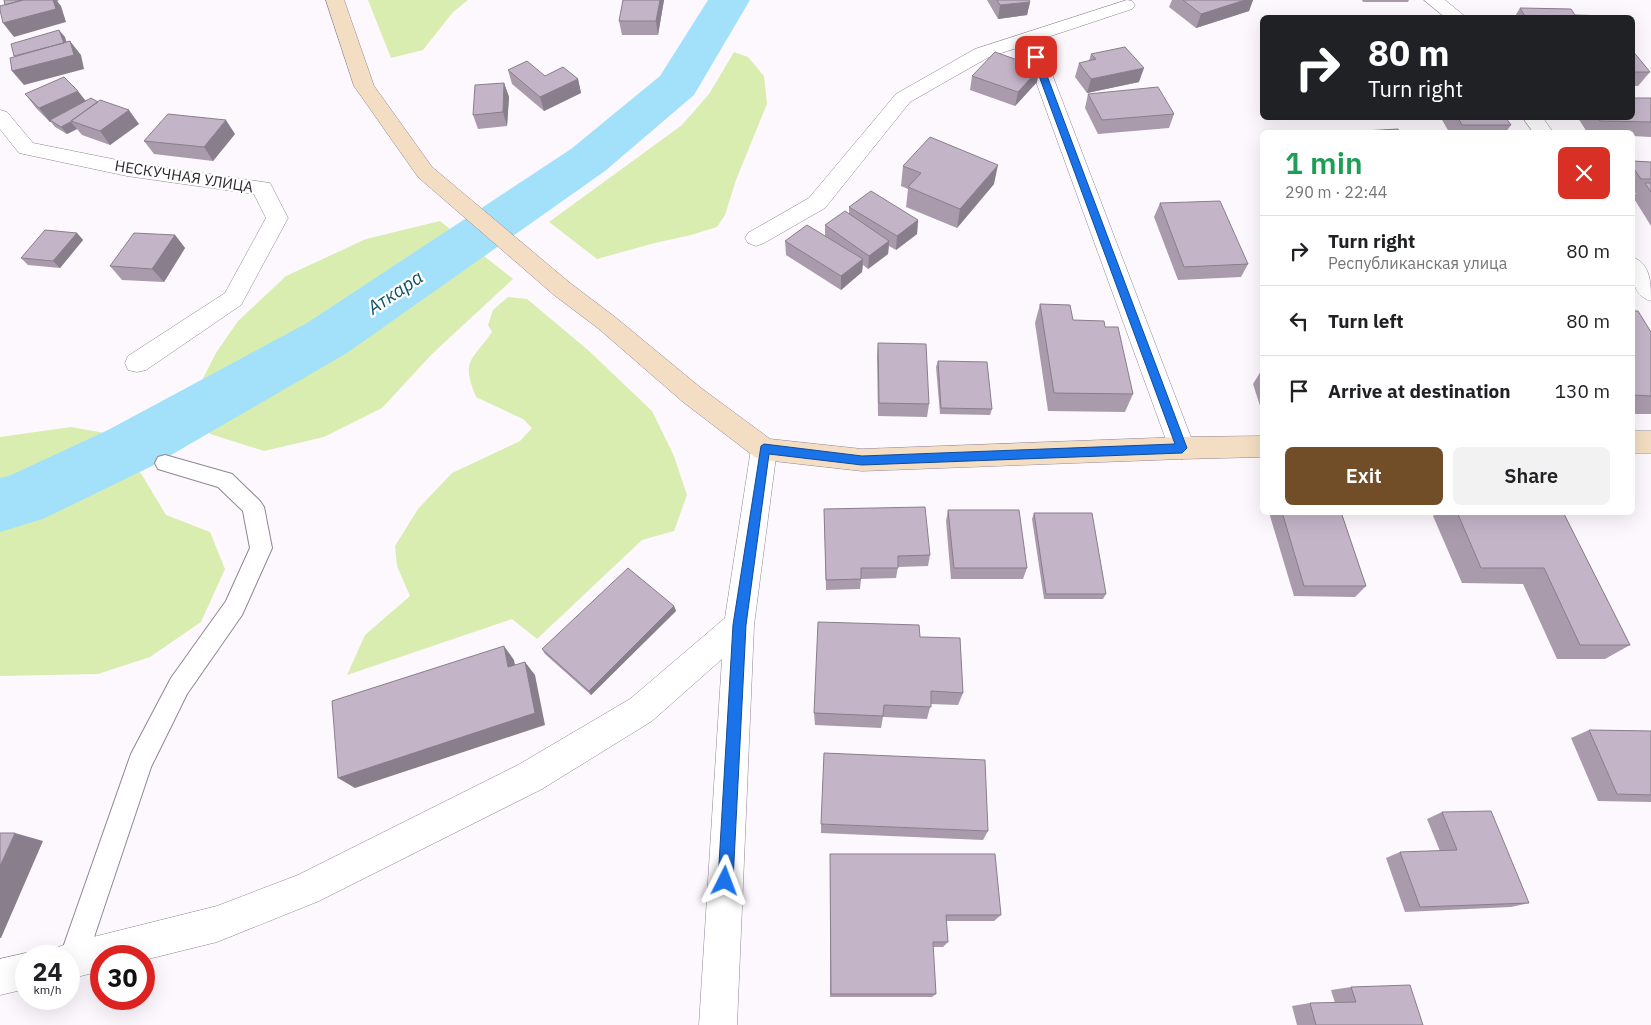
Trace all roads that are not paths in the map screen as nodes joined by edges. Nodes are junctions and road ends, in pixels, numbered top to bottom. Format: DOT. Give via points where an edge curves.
graph roads {
  1 [pos="335,0"];
  2 [pos="1433,0"];
  3 [pos="1126,5"];
  4 [pos="1454,15"];
  5 [pos="1029,38"];
  6 [pos="0,116"];
  7 [pos="1534,120"];
  8 [pos="1541,130"];
  9 [pos="756,238"];
  10 [pos="1635,269"];
  11 [pos="1651,292"];
  12 [pos="137,363"];
  13 [pos="1635,442"];
  14 [pos="1651,442"];
  15 [pos="1260,447"];
  16 [pos="1182,448"];
  17 [pos="764,449"];
  18 [pos="165,463"];
  19 [pos="740,625"];
  20 [pos="76,945"];
  21 [pos="80,958"];
  22 [pos="15,974"];
  23 [pos="0,977"];
  24 [pos="718,1025"];
  1 -- 17 [label="street" via="364,86 425,172 562,289"];
  2 -- 4 [label="street"];
  3 -- 5 [label="street"];
  5 -- 9 [label="street" via="982,53 903,98 816,203"];
  5 -- 16 [label="street"];
  6 -- 12 [label="street, НЕСКУЧНАЯ УЛИЦА" via="26,148 127,169 262,188 277,218 233,299"];
  7 -- 8 [label="street"];
  10 -- 11 [label="street"];
  13 -- 14 [label="street"];
  15 -- 16 [label="street"];
  16 -- 17 [label="street" via="862,460"];
  17 -- 19 [label="street"];
  18 -- 20 [label="lane" via="225,480 253,507 261,548 234,608 179,686 140,763"];
  19 -- 21 [label="street" via="642,710 530,776 407,839 307,888 217,924"];
  19 -- 24 [label="street"];
  22 -- 23 [label="street"];
}
